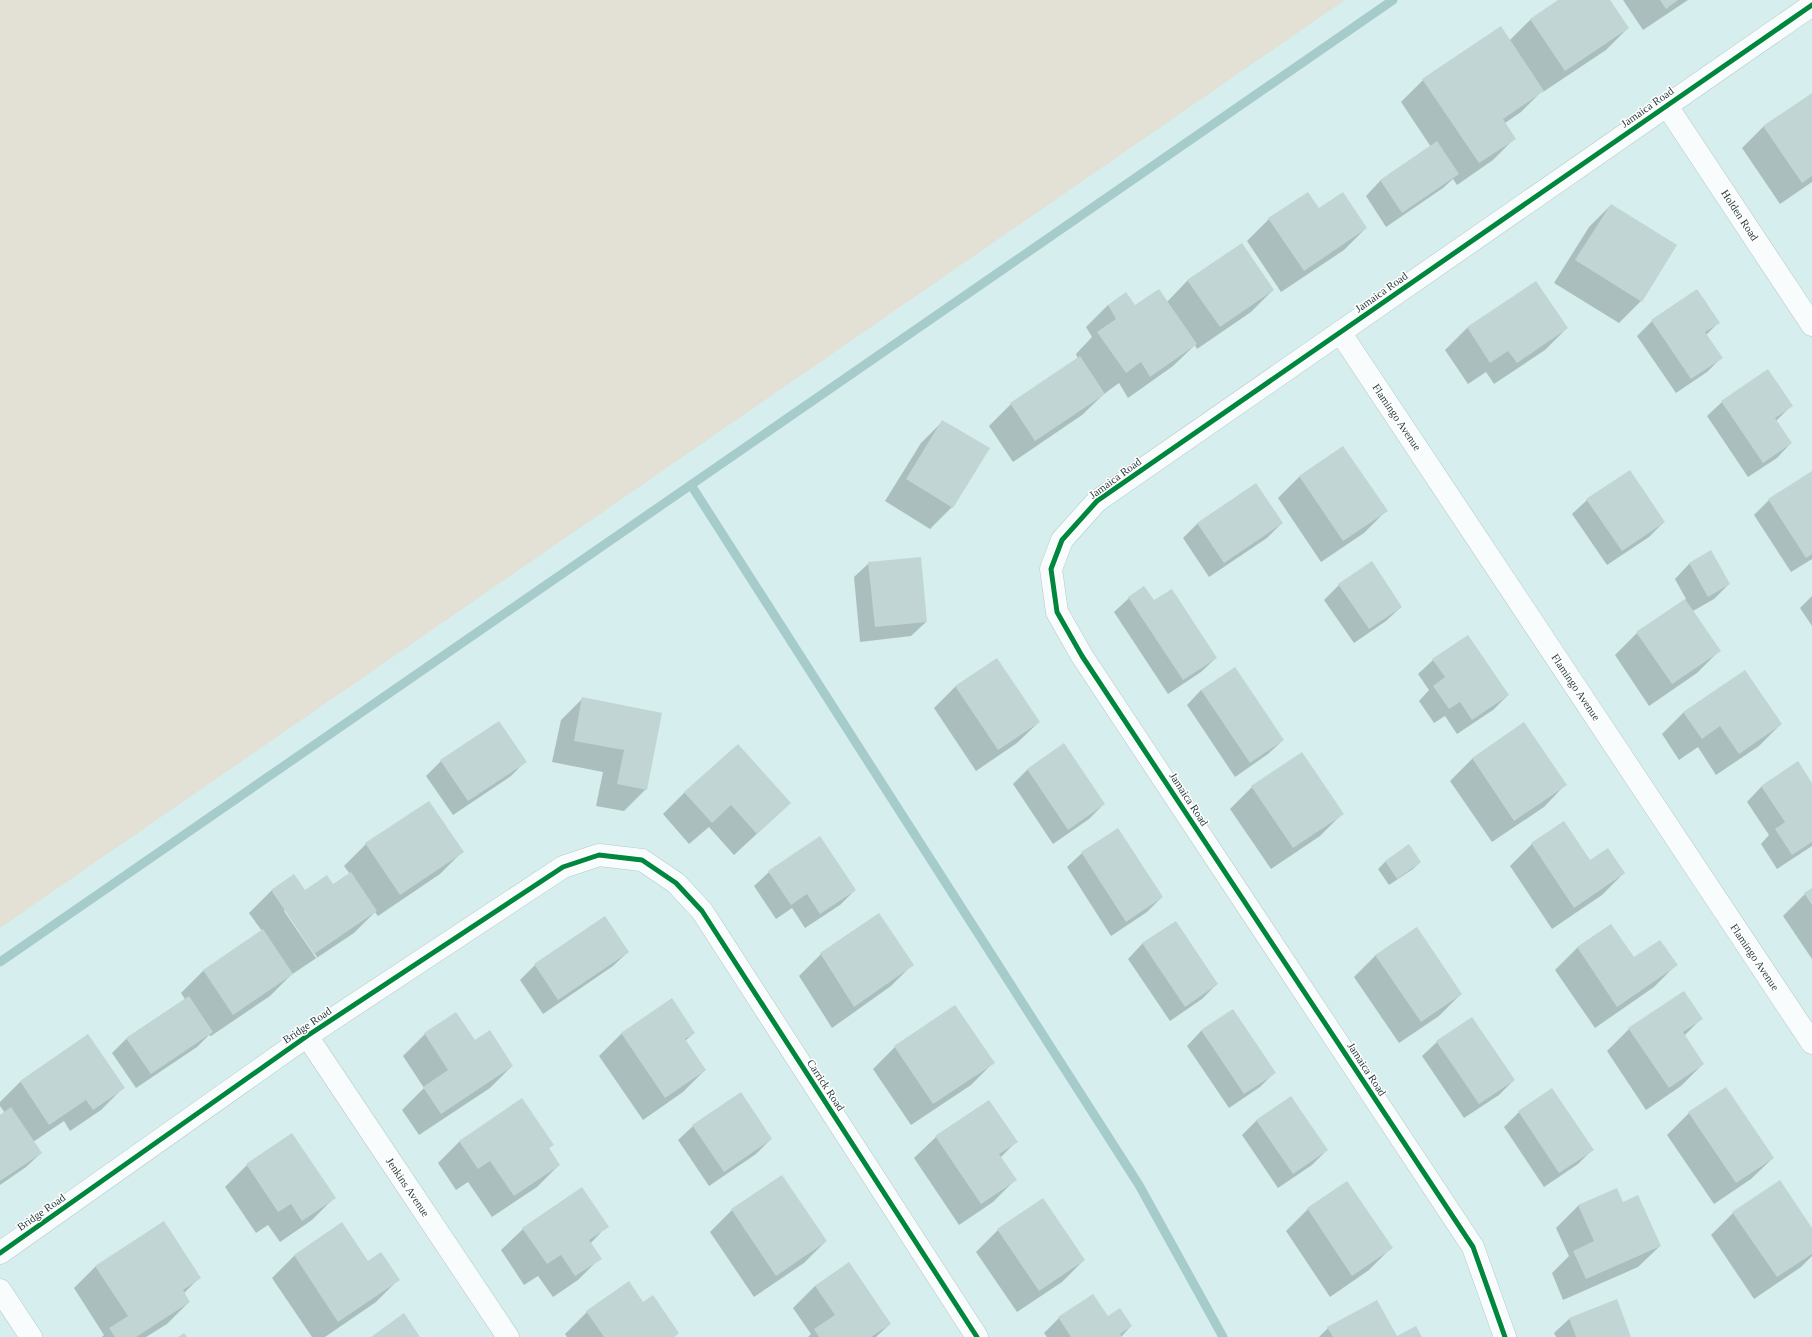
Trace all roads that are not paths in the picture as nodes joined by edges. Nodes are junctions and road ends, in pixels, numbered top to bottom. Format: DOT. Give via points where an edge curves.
graph roads {
  1 [pos="1812,5"];
  2 [pos="1667,106"];
  3 [pos="1812,325"];
  4 [pos="1340,332"];
  5 [pos="642,860"];
  6 [pos="307,1036"];
  7 [pos="1812,1043"];
  8 [pos="0,1253"];
  9 [pos="0,1290"];
  10 [pos="31,1337"];
  11 [pos="508,1337"];
  12 [pos="977,1337"];
  13 [pos="1505,1337"];
  1 -- 2 [label="street, Jamaica Road"];
  2 -- 3 [label="street, Holden Road"];
  2 -- 4 [label="street, Jamaica Road"];
  4 -- 7 [label="street, Flamingo Avenue"];
  4 -- 13 [label="street, Jamaica Road" via="1097,501 1062,540 1051,569 1057,612 1082,656 1473,1246"];
  5 -- 6 [label="street, Bridge Road" via="599,855 562,867"];
  5 -- 12 [label="street, Carrick Road" via="676,883 702,911"];
  6 -- 8 [label="street, Bridge Road"];
  6 -- 11 [label="street, Jenkins Avenue"];
  9 -- 10 [label="street"];
}
